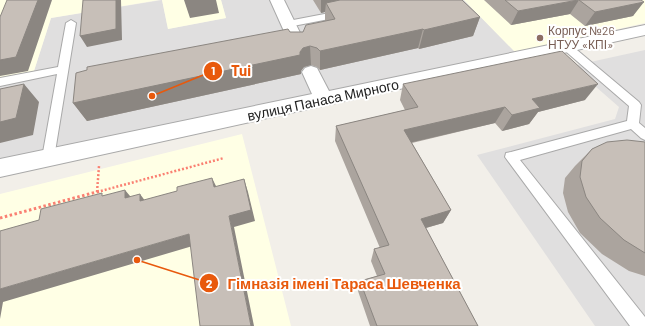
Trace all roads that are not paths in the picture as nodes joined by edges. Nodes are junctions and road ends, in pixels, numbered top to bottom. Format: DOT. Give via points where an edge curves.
graph roads {
  1 [pos="276,0"];
  2 [pos="361,0"];
  3 [pos="71,23"];
  4 [pos="288,24"];
  5 [pos="645,30"];
  6 [pos="298,45"];
  7 [pos="567,47"];
  8 [pos="63,69"];
  9 [pos="311,72"];
  10 [pos="0,82"];
  11 [pos="324,100"];
  12 [pos="633,124"];
  13 [pos="645,135"];
  14 [pos="48,158"];
  15 [pos="0,168"];
  16 [pos="641,326"];
  1 -- 4 [label="street"];
  2 -- 4 [label="lane" via="367,9"];
  3 -- 8 [label="lane"];
  4 -- 6 [label="street"];
  5 -- 7 [label="street, вулиця Панаса Мирного"];
  7 -- 11 [label="street, вулиця Панаса Мирного"];
  7 -- 12 [label="lane" via="635,105"];
  8 -- 10 [label="lane"];
  8 -- 14 [label="lane"];
  9 -- 11 [label="street"];
  11 -- 14 [label="street, вулиця Панаса Мирного"];
  12 -- 13 [label="lane"];
  12 -- 16 [label="lane" via="511,157"];
  14 -- 15 [label="street, вулиця Панаса Мирного"];
}
